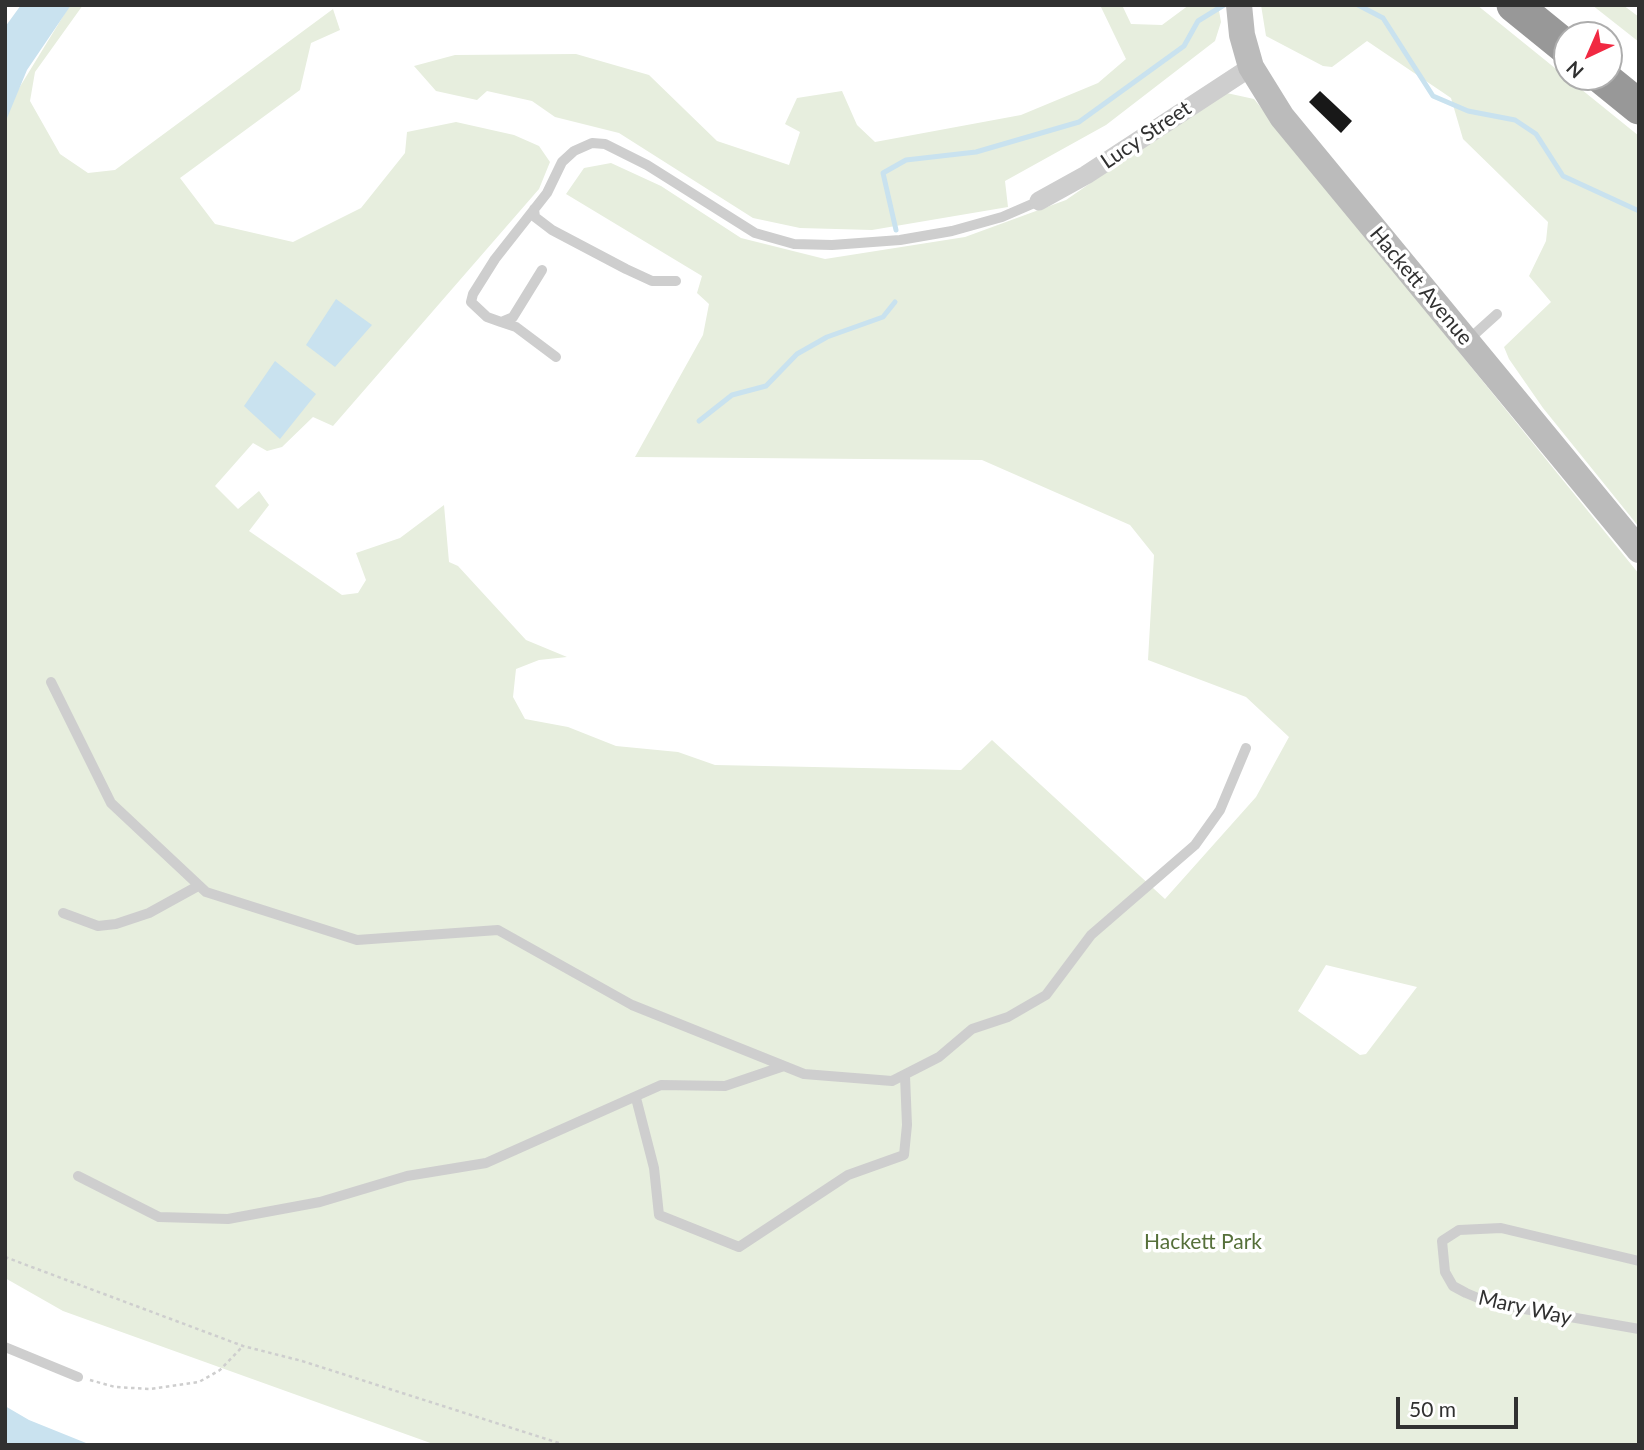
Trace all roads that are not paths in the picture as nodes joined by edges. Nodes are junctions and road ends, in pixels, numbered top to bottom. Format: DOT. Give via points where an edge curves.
graph roads {
  1 [pos="1239,5"];
  2 [pos="1514,5"];
  3 [pos="1549,5"];
  4 [pos="1568,21"];
  5 [pos="1553,37"];
  6 [pos="1623,66"];
  7 [pos="1251,67"];
  8 [pos="1639,79"];
  9 [pos="1619,91"];
  10 [pos="1639,107"];
  11 [pos="1039,201"];
  12 [pos="534,209"];
  13 [pos="542,270"];
  14 [pos="676,281"];
  15 [pos="1497,314"];
  16 [pos="501,322"];
  17 [pos="1466,341"];
  18 [pos="556,357"];
  19 [pos="1639,550"];
  20 [pos="51,682"];
  21 [pos="1246,748"];
  22 [pos="198,886"];
  23 [pos="63,913"];
  24 [pos="784,1066"];
  25 [pos="905,1076"];
  26 [pos="636,1098"];
  27 [pos="78,1176"];
  28 [pos="1639,1261"];
  29 [pos="1639,1329"];
  30 [pos="5,1347"];
  31 [pos="78,1377"];
  1 -- 7 [label="main road, Hackett Avenue"];
  2 -- 5 [label="highway"];
  3 -- 4 [label="highway"];
  6 -- 8 [label="highway"];
  7 -- 11 [label="street, Lucy Street"];
  7 -- 17 [label="main road, Hackett Avenue" via="1282,117"];
  9 -- 10 [label="highway"];
  11 -- 12 [label="lane" via="1002,218 953,231 900,240 794,244 755,233 647,165 605,144 592,143 562,162"];
  12 -- 14 [label="lane" via="535,217 552,230 626,269 652,281"];
  12 -- 16 [label="lane" via="473,293 475,309"];
  13 -- 16 [label="lane" via="518,311"];
  15 -- 17 [label="lane"];
  16 -- 18 [label="lane" via="516,327"];
  17 -- 19 [label="main road, Hackett Avenue"];
  20 -- 22 [label="lane" via="111,803"];
  21 -- 25 [label="lane" via="1220,810 1195,845 1091,935 1046,995 1008,1017 972,1030 939,1057"];
  22 -- 23 [label="lane" via="149,913 116,924 98,926"];
  22 -- 24 [label="lane" via="357,940 498,930 632,1005"];
  24 -- 25 [label="lane" via="804,1074 892,1081"];
  24 -- 26 [label="lane" via="726,1086 661,1085"];
  25 -- 26 [label="lane" via="904,1155 848,1175 739,1247 659,1215 654,1168"];
  26 -- 27 [label="lane" via="486,1163 407,1176 320,1202 228,1219 159,1217"];
  28 -- 29 [label="lane, Mary Way" via="1501,1228 1459,1230 1442,1241 1445,1272 1453,1286 1466,1293 1490,1303"];
  30 -- 31 [label="lane"];
}
